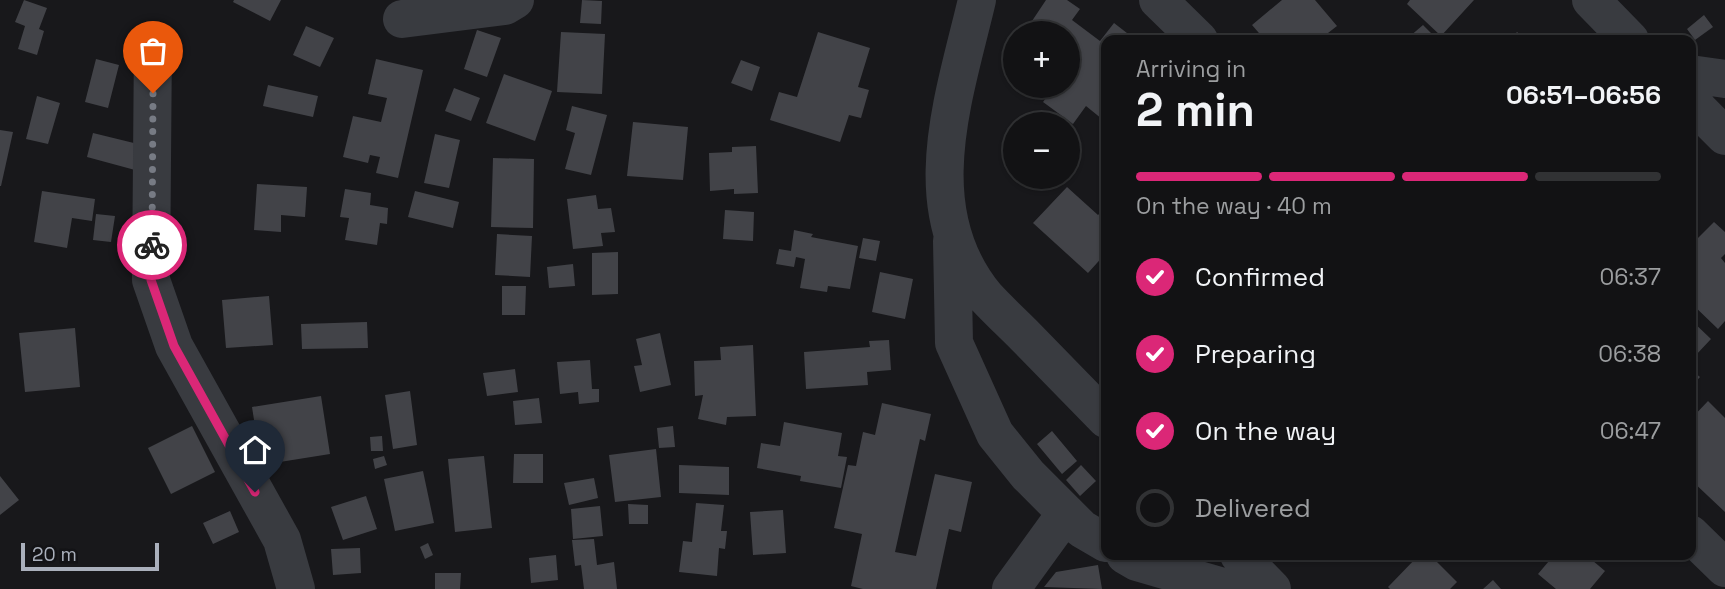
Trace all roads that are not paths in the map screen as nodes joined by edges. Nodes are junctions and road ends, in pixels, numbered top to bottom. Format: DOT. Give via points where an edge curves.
graph roads {
  1 [pos="515,0"];
  2 [pos="977,0"];
  3 [pos="1158,0"];
  4 [pos="1591,0"];
  5 [pos="402,19"];
  6 [pos="1194,35"];
  7 [pos="1625,35"];
  8 [pos="153,40"];
  9 [pos="1696,75"];
  10 [pos="1725,79"];
  11 [pos="1696,108"];
  12 [pos="1725,136"];
  13 [pos="952,235"];
  14 [pos="1101,414"];
  15 [pos="1066,513"];
  16 [pos="1101,540"];
  17 [pos="1696,540"];
  18 [pos="1134,560"];
  19 [pos="1243,560"];
  20 [pos="1725,568"];
  21 [pos="296,589"];
  22 [pos="1011,589"];
  23 [pos="1230,589"];
  24 [pos="1272,589"];
  1 -- 5 [label="street" via="505,6"];
  2 -- 13 [label="street" via="946,141 945,206"];
  3 -- 6 [label="street"];
  4 -- 7 [label="street"];
  8 -- 21 [label="street" via="151,280 174,346 282,540"];
  9 -- 10 [label="street"];
  11 -- 12 [label="street"];
  13 -- 14 [label="street" via="985,296"];
  13 -- 15 [label="street" via="954,343 995,434"];
  15 -- 16 [label="street"];
  15 -- 22 [label="street"];
  17 -- 20 [label="street"];
  18 -- 23 [label="street"];
  19 -- 24 [label="street"];
}
